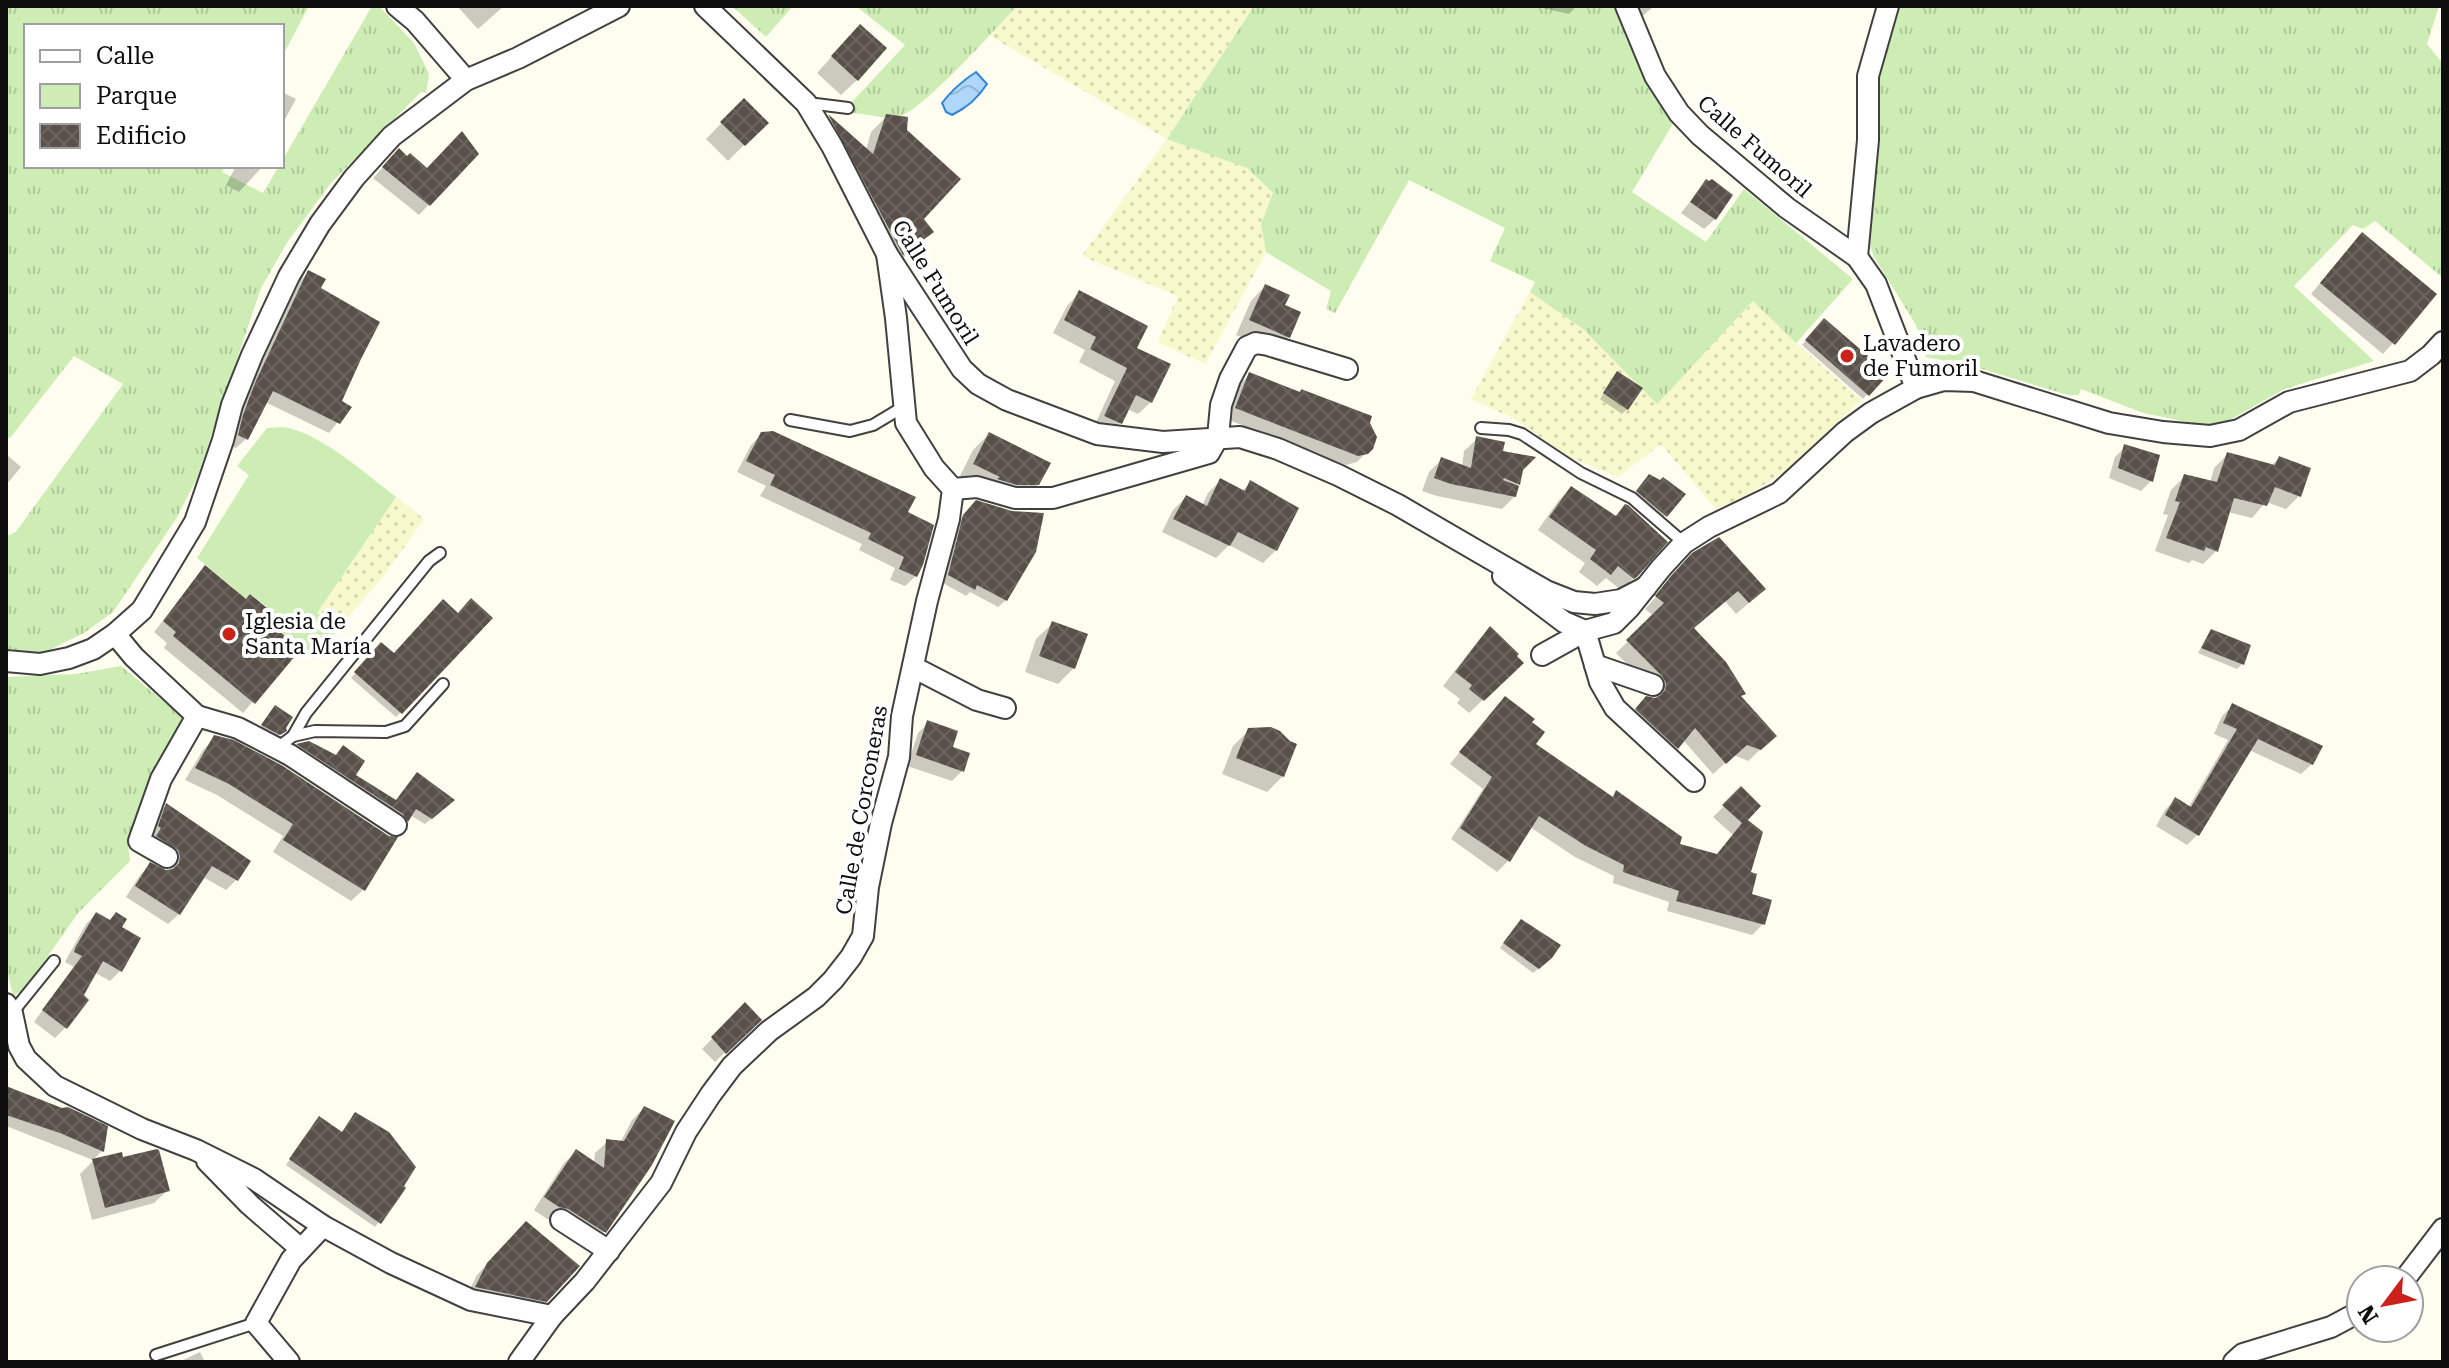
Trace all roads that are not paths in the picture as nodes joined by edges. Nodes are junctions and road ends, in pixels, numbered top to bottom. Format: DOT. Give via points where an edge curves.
graph roads {
  1 [pos="397,6"];
  2 [pos="619,6"];
  3 [pos="705,6"];
  4 [pos="1626,6"];
  5 [pos="1888,6"];
  6 [pos="466,80"];
  7 [pos="806,103"];
  8 [pos="848,108"];
  9 [pos="887,254"];
  10 [pos="1857,257"];
  11 [pos="2443,342"];
  12 [pos="1347,369"];
  13 [pos="1916,388"];
  14 [pos="903,407"];
  15 [pos="790,420"];
  16 [pos="1481,428"];
  17 [pos="1218,437"];
  18 [pos="953,489"];
  19 [pos="1457,538"];
  20 [pos="1684,543"];
  21 [pos="440,553"];
  22 [pos="1646,587"];
  23 [pos="1585,631"];
  24 [pos="115,634"];
  25 [pos="1542,655"];
  26 [pos="6,661"];
  27 [pos="1595,665"];
  28 [pos="913,667"];
  29 [pos="443,684"];
  30 [pos="1653,685"];
  31 [pos="1005,708"];
  32 [pos="197,716"];
  33 [pos="285,742"];
  34 [pos="1694,781"];
  35 [pos="396,825"];
  36 [pos="167,857"];
  37 [pos="54,961"];
  38 [pos="9,1008"];
  39 [pos="196,1150"];
  40 [pos="561,1220"];
  41 [pos="323,1226"];
  42 [pos="2443,1229"];
  43 [pos="301,1249"];
  44 [pos="609,1251"];
  45 [pos="2416,1264"];
  46 [pos="552,1316"];
  47 [pos="2345,1320"];
  48 [pos="256,1323"];
  49 [pos="156,1355"];
  50 [pos="289,1362"];
  51 [pos="519,1362"];
  52 [pos="2234,1362"];
  1 -- 6 [label="street"];
  2 -- 6 [label="street"];
  3 -- 7 [label="street, Calle Fumoril"];
  4 -- 10 [label="street, Calle Fumoril" via="1655,76 1679,113 1787,208"];
  5 -- 10 [label="street" via="1868,76"];
  6 -- 24 [label="street" via="392,136 320,224 252,355 195,522 142,610"];
  7 -- 8 [label="lane"];
  7 -- 9 [label="street, Calle Fumoril"];
  9 -- 14 [label="street"];
  9 -- 17 [label="street, Calle Fumoril" via="957,362 978,384 1097,434 1163,442"];
  10 -- 13 [label="street, Calle Fumoril" via="1876,284"];
  11 -- 13 [label="street" via="2410,371 2289,402 2239,430 2210,436 2109,423 1974,381 1944,380"];
  12 -- 17 [label="street" via="1268,345 1247,347 1225,392"];
  13 -- 20 [label="street, Calle Fumoril" via="1845,432 1779,493"];
  14 -- 15 [label="lane" via="873,425 850,431"];
  14 -- 18 [label="street" via="906,423"];
  16 -- 20 [label="lane" via="1522,434 1581,473 1632,498"];
  17 -- 18 [label="street" via="1209,453 1053,498 1015,498 977,487"];
  17 -- 19 [label="street, Calle Fumoril" via="1240,437 1278,449"];
  18 -- 28 [label="street, Calle de Corconeras"];
  19 -- 22 [label="street, Calle Fumoril" via="1574,602 1621,600"];
  19 -- 23 [label="street, Calle Fumoril" via="1526,595"];
  20 -- 22 [label="street, Calle Fumoril"];
  21 -- 33 [label="lane"];
  22 -- 23 [label="street, Calle Fumoril" via="1614,623"];
  23 -- 25 [label="street, Calle Fumoril"];
  23 -- 27 [label="street"];
  24 -- 26 [label="street" via="69,658 40,664"];
  24 -- 32 [label="street"];
  27 -- 30 [label="street"];
  27 -- 34 [label="street" via="1615,708"];
  28 -- 31 [label="street" via="977,700"];
  28 -- 44 [label="street, Calle de Corconeras" via="899,757 868,887 863,936 816,997 732,1066 686,1132 661,1183"];
  29 -- 33 [label="lane" via="397,730 315,731"];
  32 -- 33 [label="street"];
  32 -- 36 [label="street" via="161,779 139,841"];
  33 -- 35 [label="street"];
  37 -- 38 [label="lane"];
  38 -- 39 [label="street" via="26,1059 55,1086"];
  39 -- 41 [label="street" via="254,1179"];
  39 -- 43 [label="street"];
  40 -- 44 [label="street"];
  41 -- 43 [label="street"];
  41 -- 46 [label="street" via="471,1300"];
  42 -- 45 [label="street"];
  43 -- 48 [label="street"];
  44 -- 46 [label="street, Calle de Corconeras"];
  46 -- 51 [label="street, Calle de Corconeras"];
  47 -- 52 [label="street" via="2243,1354"];
  48 -- 49 [label="lane"];
  48 -- 50 [label="street"];
}
